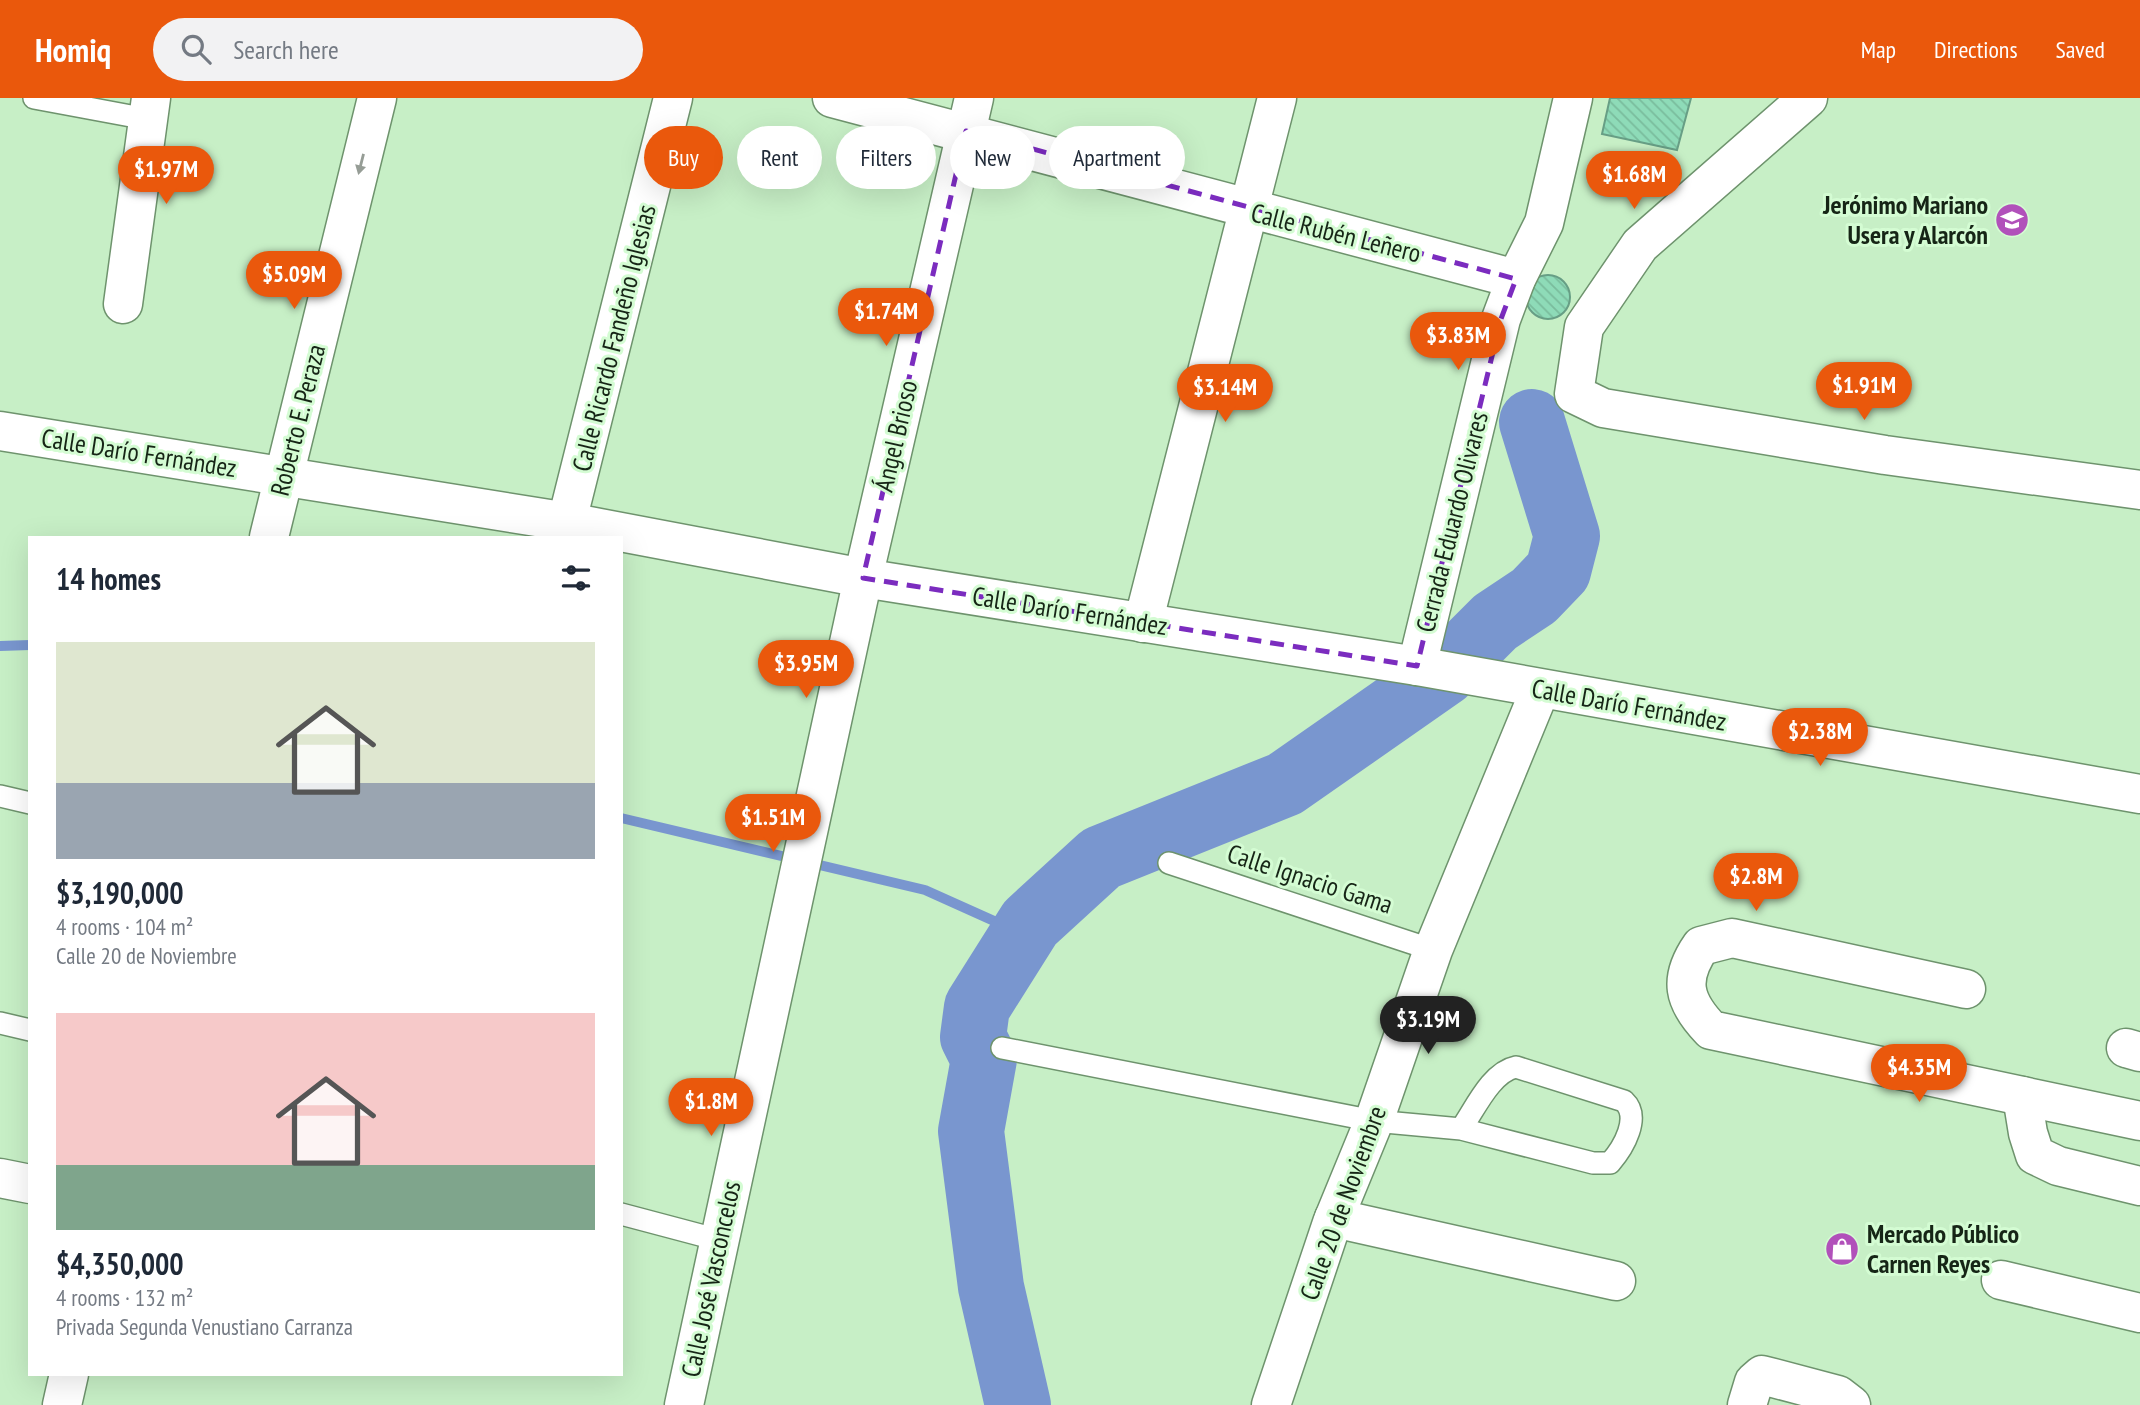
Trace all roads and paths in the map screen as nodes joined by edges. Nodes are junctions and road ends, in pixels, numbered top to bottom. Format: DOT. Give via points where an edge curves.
graph roads {
  1 [pos="34,98"];
  2 [pos="377,98"];
  3 [pos="673,98"];
  4 [pos="832,98"];
  5 [pos="1277,98"];
  6 [pos="1573,98"];
  7 [pos="1808,98"];
  8 [pos="149,108"];
  9 [pos="970,115"];
  10 [pos="1249,210"];
  11 [pos="1516,279"];
  12 [pos="123,304"];
  13 [pos="0,430"];
  14 [pos="284,476"];
  15 [pos="2140,490"];
  16 [pos="565,530"];
  17 [pos="269,536"];
  18 [pos="602,536"];
  19 [pos="623,539"];
  20 [pos="863,578"];
  21 [pos="1143,623"];
  22 [pos="1417,666"];
  23 [pos="1524,687"];
  24 [pos="2140,794"];
  25 [pos="0,796"];
  26 [pos="28,803"];
  27 [pos="1170,863"];
  28 [pos="1433,950"];
  29 [pos="1966,989"];
  30 [pos="0,1023"];
  31 [pos="28,1030"];
  32 [pos="1002,1048"];
  33 [pos="2022,1096"];
  34 [pos="1374,1121"];
  35 [pos="2140,1121"];
  36 [pos="1461,1129"];
  37 [pos="0,1178"];
  38 [pos="28,1184"];
  39 [pos="2140,1186"];
  40 [pos="623,1215"];
  41 [pos="1334,1218"];
  42 [pos="719,1240"];
  43 [pos="2001,1280"];
  44 [pos="1616,1282"];
  45 [pos="2140,1313"];
  46 [pos="69,1376"];
  47 [pos="62,1405"];
  48 [pos="684,1405"];
  49 [pos="1272,1405"];
  50 [pos="1747,1405"];
  51 [pos="1851,1405"];
  1 -- 8 [label="lane"];
  2 -- 14 [label="street, Roberto E. Peraza, one-way"];
  3 -- 16 [label="street, Calle Ricardo Fandeño Iglesias"];
  4 -- 9 [label="street, Calle Rubén Leñero"];
  5 -- 10 [label="street"];
  6 -- 11 [label="street, Cerrada Eduardo Olivares" via="1544,223"];
  7 -- 15 [label="street" via="1640,245 1584,327 1574,394 1603,408 1885,455"];
  8 -- 12 [label="street"];
  9 -- 10 [label="street, Calle Rubén Leñero"];
  9 -- 20 [label="street, Ángel Brioso"];
  10 -- 11 [label="street, Calle Rubén Leñero"];
  10 -- 21 [label="street"];
  11 -- 22 [label="street, Cerrada Eduardo Olivares" via="1501,319"];
  13 -- 14 [label="street, Calle Darío Fernández"];
  14 -- 16 [label="street, Calle Darío Fernández"];
  14 -- 17 [label="street, Roberto E. Peraza"];
  16 -- 18 [label="street, Calle Darío Fernández"];
  19 -- 20 [label="street, Calle Darío Fernández"];
  20 -- 21 [label="street, Calle Darío Fernández"];
  20 -- 42 [label="street, Calle José Vasconcelos"];
  21 -- 22 [label="street, Calle Darío Fernández"];
  22 -- 23 [label="street, Calle Darío Fernández"];
  23 -- 24 [label="street, Calle Darío Fernández"];
  23 -- 28 [label="street, Calle 20 de Noviembre"];
  25 -- 26 [label="lane"];
  27 -- 28 [label="lane, Calle Ignacio Gama"];
  28 -- 34 [label="street, Calle 20 de Noviembre"];
  29 -- 33 [label="street" via="1732,938 1701,946 1688,965 1685,983 1695,1013 1711,1030"];
  30 -- 31 [label="lane"];
  32 -- 34 [label="lane"];
  33 -- 35 [label="street"];
  33 -- 39 [label="street" via="2035,1155 2058,1166"];
  34 -- 36 [label="lane"];
  34 -- 41 [label="street, Calle 20 de Noviembre"];
  36 -- 36 [label="lane" via="1593,1163 1610,1163 1633,1119 1624,1101 1516,1068 1504,1070 1496,1078"];
  37 -- 38 [label="street"];
  40 -- 42 [label="lane"];
  41 -- 44 [label="street"];
  41 -- 49 [label="street, Calle 20 de Noviembre"];
  42 -- 48 [label="street, Calle José Vasconcelos"];
  43 -- 45 [label="street"];
  46 -- 47 [label="street"];
  50 -- 51 [label="street" via="1754,1382 1762,1375 1838,1395"];
}
